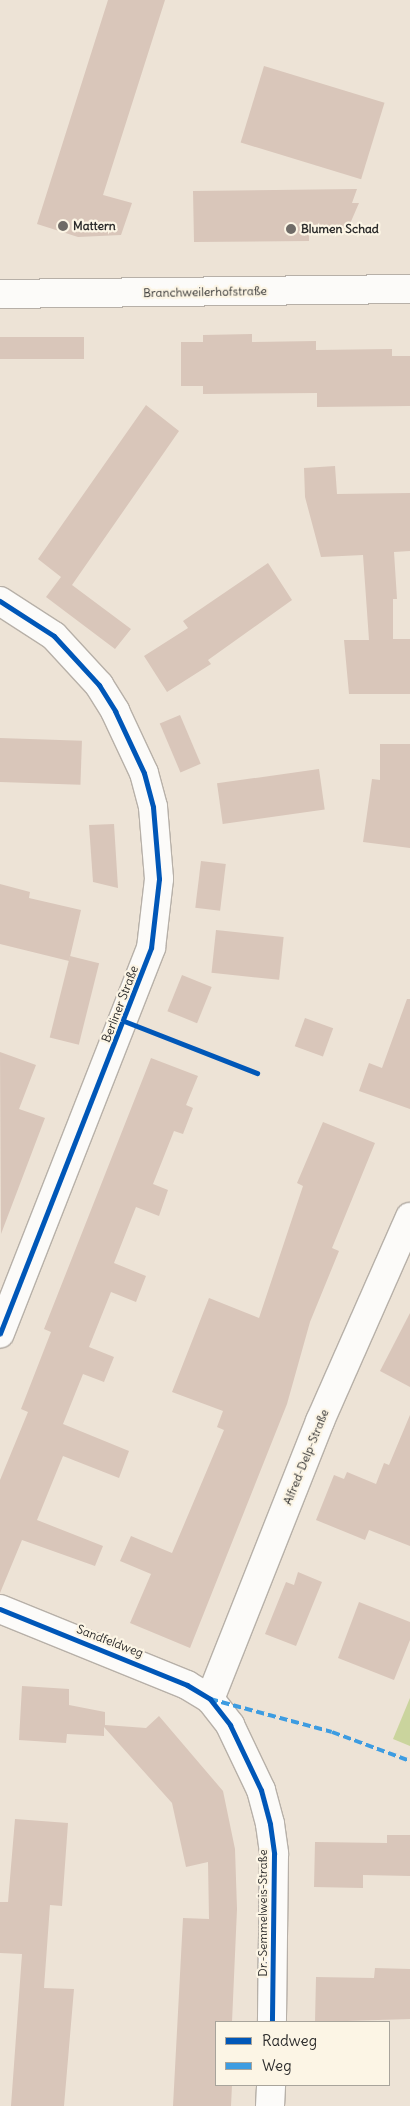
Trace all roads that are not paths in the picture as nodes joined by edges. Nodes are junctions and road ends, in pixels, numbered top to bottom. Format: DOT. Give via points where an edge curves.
graph roads {
  1 [pos="410,289"];
  2 [pos="0,294"];
  3 [pos="0,601"];
  4 [pos="410,1217"];
  5 [pos="9,1282"];
  6 [pos="0,1333"];
  7 [pos="0,1609"];
  8 [pos="210,1699"];
  9 [pos="272,2021"];
  10 [pos="271,2086"];
  11 [pos="270,2106"];
  1 -- 2 [label="street, Branchweilerhofstraße"];
  3 -- 5 [label="street, Berliner Straße" via="54,636 98,685 115,711 140,764 153,807 159,879 158,915 143,972"];
  4 -- 8 [label="street, Alfred-Delp-Straße" via="320,1421"];
  5 -- 6 [label="street, Berliner Straße"];
  7 -- 8 [label="street, Sandfeldweg" via="157,1670"];
  8 -- 9 [label="street, Dr.-Semmelweis-Straße" via="245,1750 270,1824 274,1864"];
  10 -- 11 [label="street"];
}
